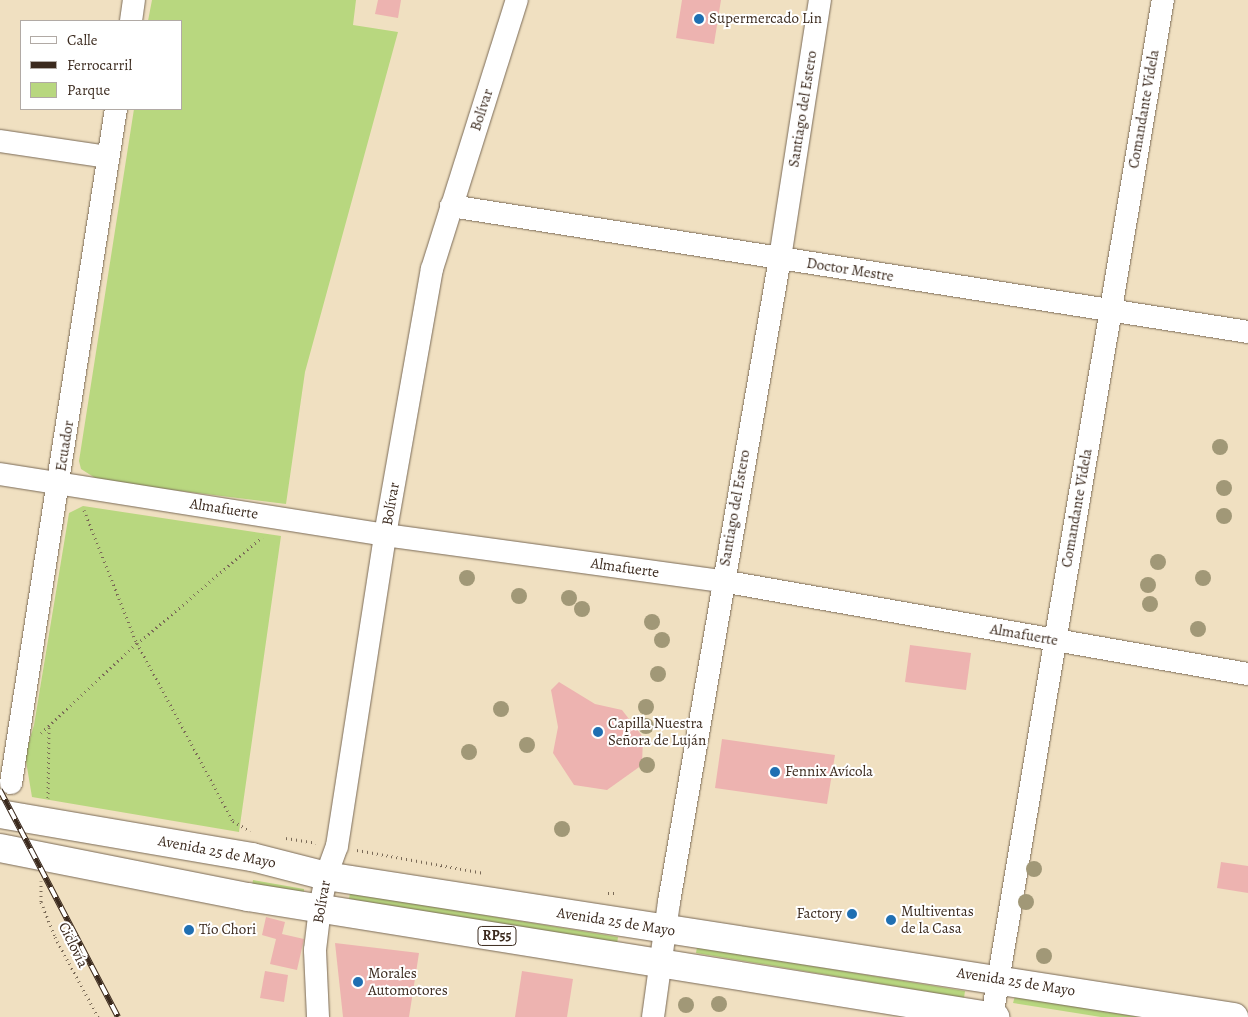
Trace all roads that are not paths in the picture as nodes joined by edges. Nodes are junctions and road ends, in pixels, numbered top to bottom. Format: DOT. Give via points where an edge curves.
graph roads {
  1 [pos="134,0"];
  2 [pos="517,0"];
  3 [pos="820,0"];
  4 [pos="1163,0"];
  5 [pos="131,20"];
  6 [pos="116,110"];
  7 [pos="0,141"];
  8 [pos="108,157"];
  9 [pos="451,206"];
  10 [pos="780,258"];
  11 [pos="1110,312"];
  12 [pos="1248,332"];
  13 [pos="0,474"];
  14 [pos="67,485"];
  15 [pos="386,535"];
  16 [pos="722,582"];
  17 [pos="1055,640"];
  18 [pos="1248,674"];
  19 [pos="11,783"];
  20 [pos="0,814"];
  21 [pos="0,848"];
  22 [pos="326,876"];
  23 [pos="320,908"];
  24 [pos="666,930"];
  25 [pos="662,963"];
  26 [pos="998,979"];
  27 [pos="318,1017"];
  28 [pos="653,1017"];
  29 [pos="993,1017"];
  30 [pos="1234,1017"];
  1 -- 5 [label="street"];
  2 -- 9 [label="street, Bolívar"];
  3 -- 10 [label="street, Santiago del Estero"];
  4 -- 11 [label="street, Comandante Videla"];
  6 -- 8 [label="street, Ecuador"];
  7 -- 8 [label="street"];
  8 -- 14 [label="street, Ecuador"];
  9 -- 10 [label="street, Doctor Mestre"];
  9 -- 15 [label="street, Bolívar" via="432,269"];
  10 -- 11 [label="street, Doctor Mestre"];
  10 -- 16 [label="street, Santiago del Estero"];
  11 -- 12 [label="street, Doctor Mestre"];
  11 -- 17 [label="street, Comandante Videla"];
  13 -- 14 [label="street, Almafuerte"];
  14 -- 15 [label="street, Almafuerte"];
  14 -- 19 [label="street, Ecuador"];
  15 -- 16 [label="street, Almafuerte"];
  15 -- 22 [label="street, Bolívar" via="337,846"];
  16 -- 17 [label="street, Almafuerte"];
  16 -- 24 [label="street, Santiago del Estero"];
  17 -- 18 [label="street, Almafuerte"];
  17 -- 26 [label="street, Comandante Videla"];
  20 -- 22 [label="main road, Avenida 25 de Mayo / RP55" via="252,857"];
  21 -- 23 [label="main road, RP55"];
  22 -- 23 [label="street, Bolívar"];
  22 -- 24 [label="main road, Avenida 25 de Mayo / RP55"];
  23 -- 25 [label="main road, RP55"];
  23 -- 27 [label="street, Bolívar" via="315,950"];
  24 -- 25 [label="street, Santiago del Estero"];
  24 -- 26 [label="main road, Avenida 25 de Mayo / RP55"];
  25 -- 28 [label="street, Santiago del Estero"];
  25 -- 29 [label="main road, RP55"];
  26 -- 29 [label="street, Comandante Videla"];
  26 -- 30 [label="main road, Avenida 25 de Mayo / RP55"];
}
